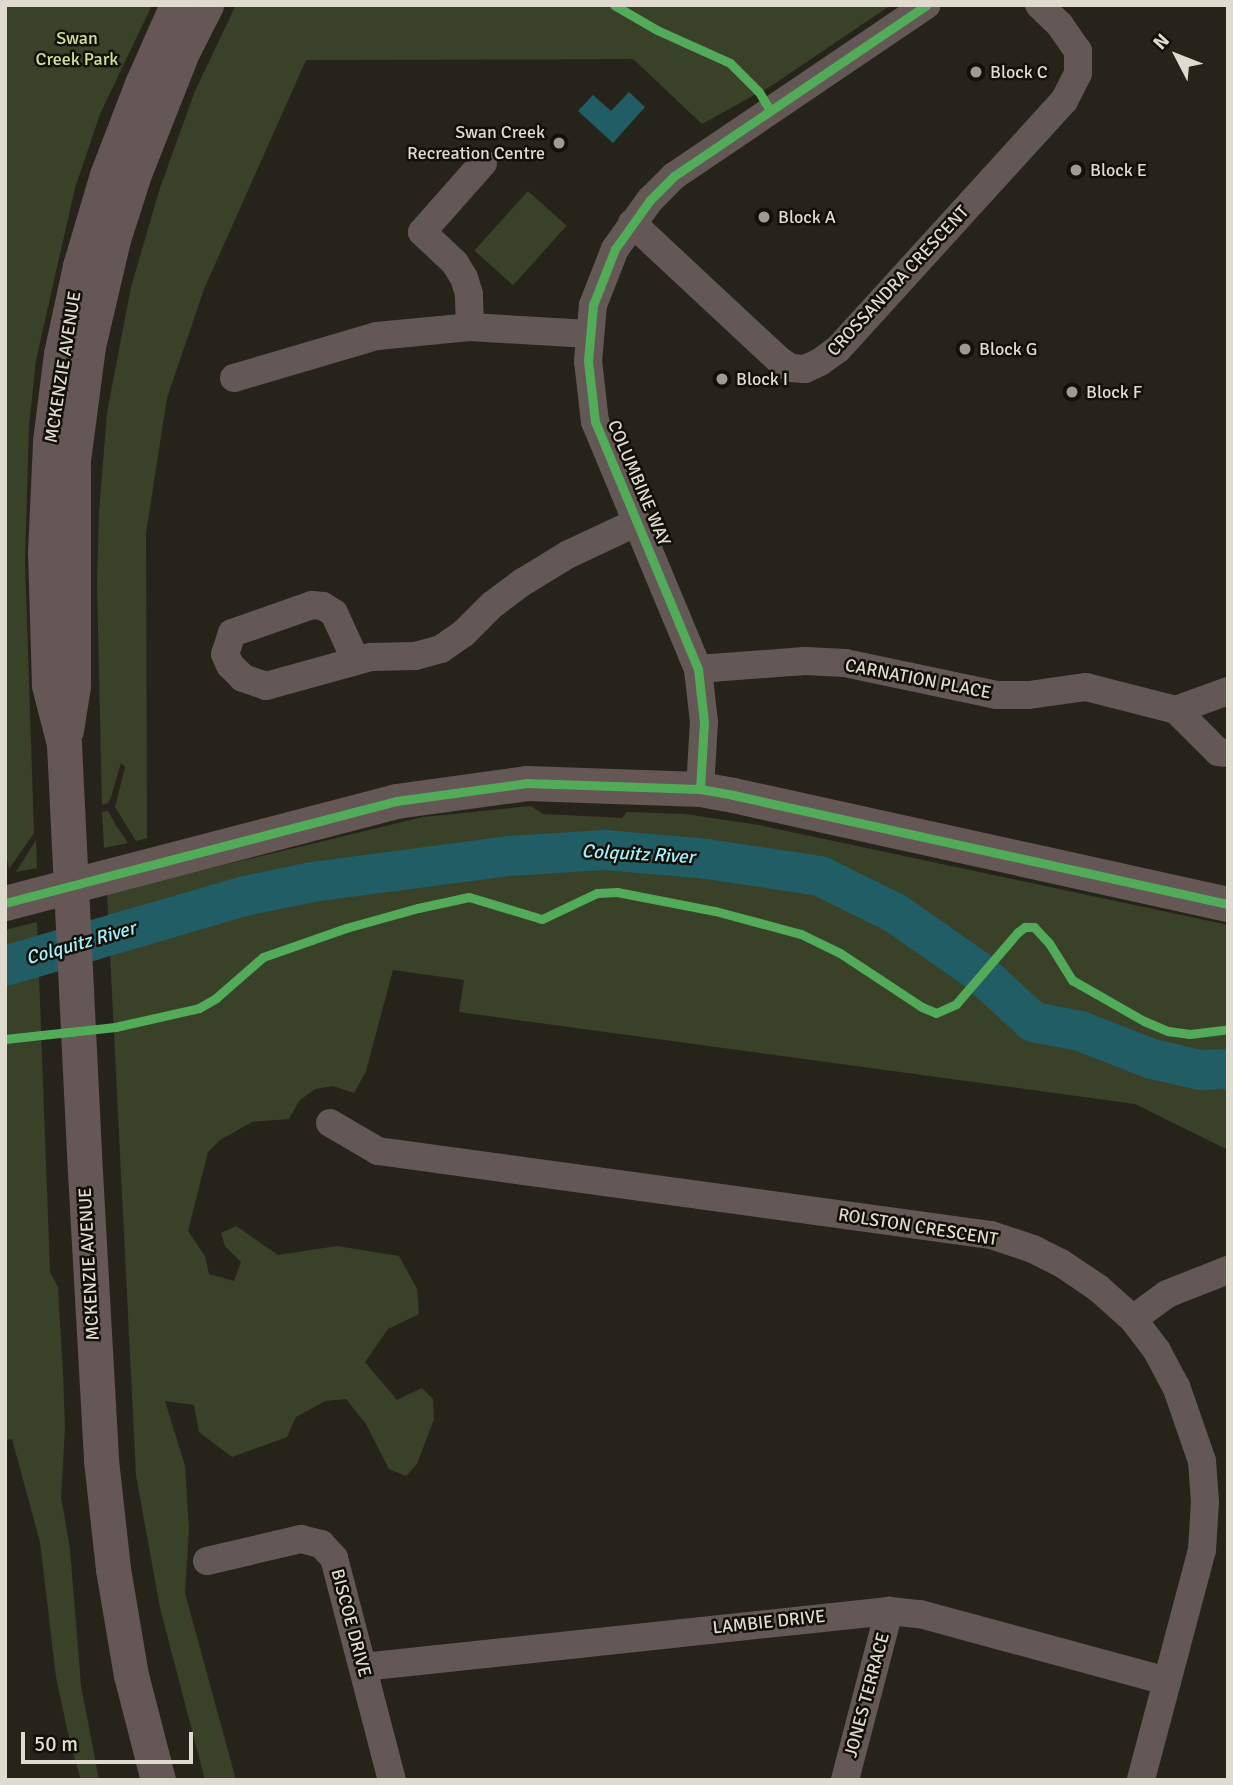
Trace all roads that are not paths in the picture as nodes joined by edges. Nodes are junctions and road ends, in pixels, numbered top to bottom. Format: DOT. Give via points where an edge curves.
graph roads {
  1 [pos="177,5"];
  2 [pos="206,5"];
  3 [pos="928,5"];
  4 [pos="1039,5"];
  5 [pos="484,163"];
  6 [pos="632,223"];
  7 [pos="470,327"];
  8 [pos="589,334"];
  9 [pos="234,378"];
  10 [pos="636,522"];
  11 [pos="356,661"];
  12 [pos="698,669"];
  13 [pos="1228,691"];
  14 [pos="1176,710"];
  15 [pos="64,744"];
  16 [pos="1228,754"];
  17 [pos="700,789"];
  18 [pos="5,903"];
  19 [pos="1228,904"];
  20 [pos="330,1123"];
  21 [pos="1228,1270"];
  22 [pos="1133,1320"];
  23 [pos="207,1561"];
  24 [pos="889,1611"];
  25 [pos="363,1667"];
  26 [pos="1167,1681"];
  27 [pos="158,1780"];
  28 [pos="392,1780"];
  29 [pos="845,1780"];
  30 [pos="1141,1780"];
  1 -- 15 [label="main road, MCKENZIE AVENUE" via="107,175 80,266 61,354 50,441 45,553 49,685"];
  2 -- 15 [label="main road, MCKENZIE AVENUE" via="135,171 113,239 88,346 73,460 73,686"];
  3 -- 6 [label="street, COLUMBINE WAY" via="674,177"];
  4 -- 6 [label="street, CROSSANDRA CRESCENT" via="1077,51 1078,73 1064,101 838,349 820,362 805,369 779,360"];
  5 -- 7 [label="street" via="422,232 464,278"];
  6 -- 8 [label="street, COLUMBINE WAY" via="603,275"];
  7 -- 8 [label="street"];
  7 -- 9 [label="street" via="377,335"];
  8 -- 10 [label="street, COLUMBINE WAY" via="588,386 595,422"];
  10 -- 11 [label="street" via="523,582 441,649"];
  10 -- 12 [label="street, COLUMBINE WAY"];
  12 -- 14 [label="street, CARNATION PLACE" via="805,661 845,663 997,695 1086,687"];
  12 -- 17 [label="street, COLUMBINE WAY" via="704,722"];
  13 -- 14 [label="street"];
  14 -- 16 [label="street" via="1218,752"];
  15 -- 27 [label="main road, MCKENZIE AVENUE, bridge" via="101,1460 131,1675"];
  17 -- 18 [label="main road" via="527,783 396,801"];
  17 -- 19 [label="main road"];
  20 -- 22 [label="street, ROLSTON CRESCENT" via="378,1151 991,1235 1061,1263"];
  21 -- 22 [label="street" via="1167,1294"];
  22 -- 26 [label="street, ROLSTON CRESCENT" via="1176,1386 1202,1461 1202,1550"];
  23 -- 25 [label="street, BISCOE DRIVE" via="301,1539 321,1544 334,1558"];
  24 -- 25 [label="street, LAMBIE DRIVE"];
  24 -- 26 [label="street, LAMBIE DRIVE" via="920,1614"];
  24 -- 29 [label="street, JONES TERRACE"];
  25 -- 28 [label="street, BISCOE DRIVE"];
  26 -- 30 [label="street, ROLSTON CRESCENT"];
}
